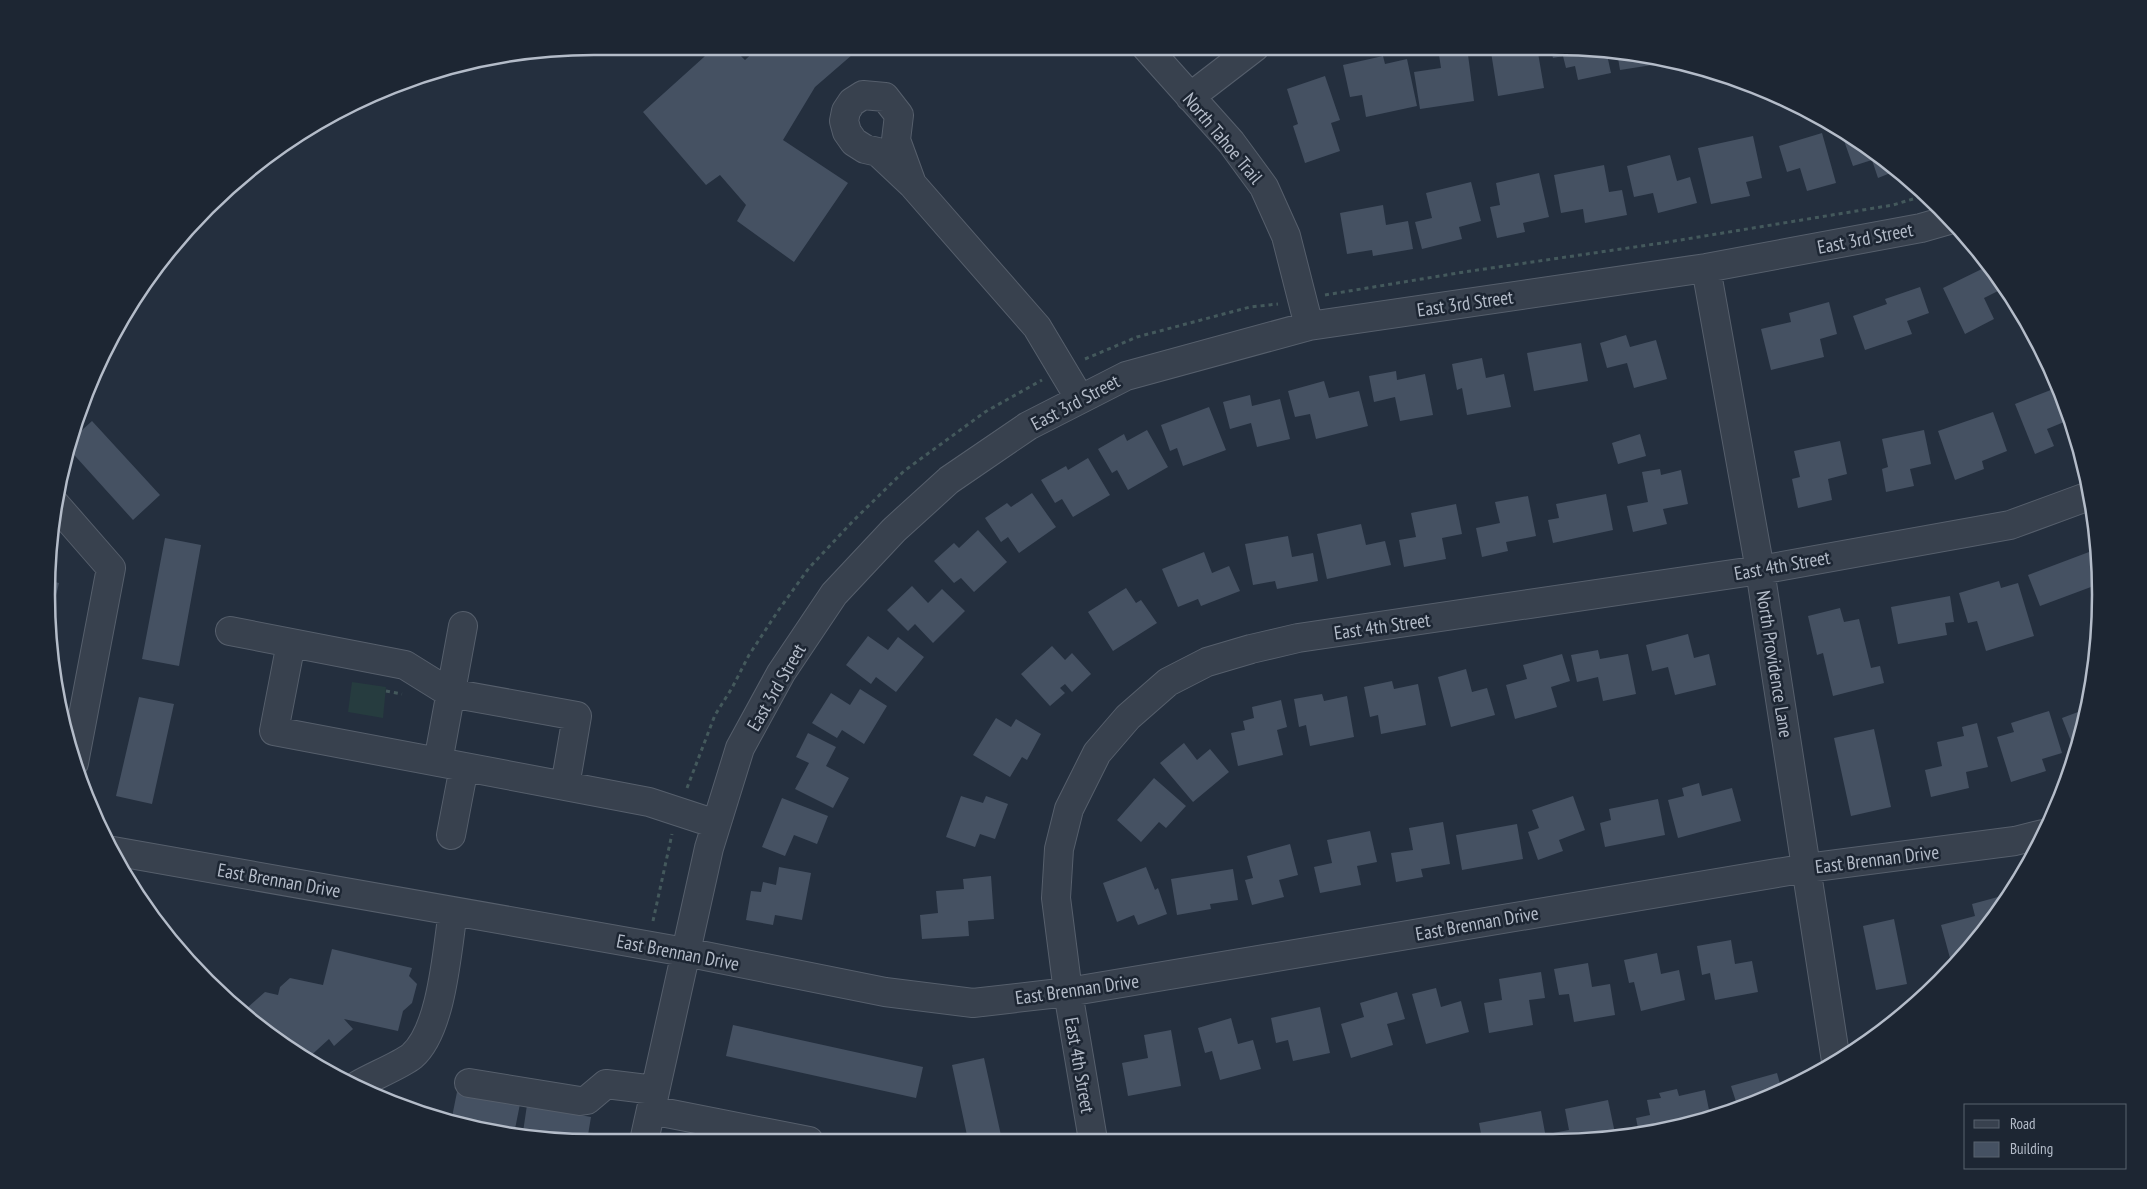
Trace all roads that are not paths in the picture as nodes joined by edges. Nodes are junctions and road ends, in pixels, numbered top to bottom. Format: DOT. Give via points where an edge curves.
graph roads {
  1 [pos="1153,55"];
  2 [pos="1245,55"];
  3 [pos="1190,97"];
  4 [pos="912,184"];
  5 [pos="1942,222"];
  6 [pos="1706,268"];
  7 [pos="1308,326"];
  8 [pos="1080,399"];
  9 [pos="2083,498"];
  10 [pos="62,512"];
  11 [pos="1760,570"];
  12 [pos="464,626"];
  13 [pos="230,632"];
  14 [pos="291,642"];
  15 [pos="450,693"];
  16 [pos="77,746"];
  17 [pos="451,765"];
  18 [pos="565,786"];
  19 [pos="716,824"];
  20 [pos="451,835"];
  21 [pos="2034,836"];
  22 [pos="121,852"];
  23 [pos="1808,868"];
  24 [pos="453,911"];
  25 [pos="685,952"];
  26 [pos="1068,992"];
  27 [pos="1835,1054"];
  28 [pos="364,1082"];
  29 [pos="469,1083"];
  30 [pos="653,1100"];
  31 [pos="724,1133"];
  32 [pos="646,1134"];
  33 [pos="1092,1134"];
  1 -- 3 [label="street, North Tahoe Trail"];
  2 -- 3 [label="street"];
  3 -- 7 [label="street, North Tahoe Trail" via="1231,142 1264,187 1286,236"];
  4 -- 8 [label="street" via="1037,327"];
  5 -- 6 [label="street, East 3rd Street"];
  6 -- 7 [label="street, East 3rd Street"];
  6 -- 11 [label="street, North Providence Lane"];
  7 -- 8 [label="street, East 3rd Street" via="1126,376"];
  8 -- 19 [label="street, East 3rd Street" via="1028,426 950,480 894,530 834,594 781,673 740,748"];
  9 -- 11 [label="street, East 4th Street" via="2010,525"];
  10 -- 16 [label="street" via="111,568"];
  11 -- 23 [label="street, North Providence Lane"];
  11 -- 26 [label="street, East 4th Street" via="1298,638 1207,662 1168,682 1128,717 1097,753 1069,809 1059,849 1056,898"];
  12 -- 15 [label="street"];
  13 -- 14 [label="street"];
  14 -- 15 [label="street" via="405,665"];
  14 -- 17 [label="street" via="274,731"];
  15 -- 17 [label="street"];
  15 -- 18 [label="street" via="578,716"];
  17 -- 18 [label="street"];
  17 -- 20 [label="street"];
  18 -- 19 [label="street" via="649,802"];
  19 -- 25 [label="street, East 3rd Street"];
  21 -- 23 [label="street, East Brennan Drive"];
  22 -- 24 [label="street, East Brennan Drive"];
  23 -- 26 [label="street, East Brennan Drive"];
  23 -- 27 [label="street, North Providence Lane"];
  24 -- 25 [label="street, East Brennan Drive"];
  24 -- 28 [label="street" via="436,1014 428,1037 411,1056"];
  25 -- 26 [label="street, East Brennan Drive" via="885,992 973,1003"];
  25 -- 30 [label="street, East 3rd Street"];
  26 -- 33 [label="street, East 4th Street"];
  29 -- 30 [label="street" via="580,1101 587,1100 606,1084"];
  30 -- 31 [label="street"];
  30 -- 32 [label="street, East 3rd Street"];
}
